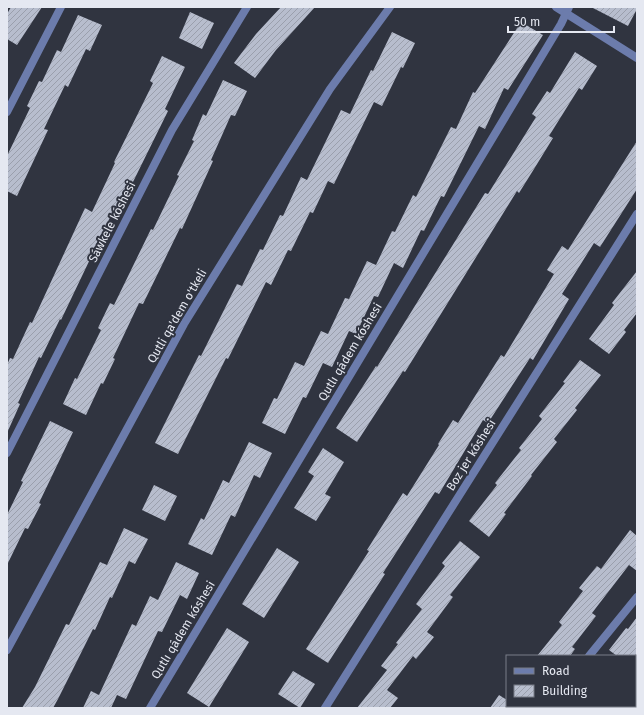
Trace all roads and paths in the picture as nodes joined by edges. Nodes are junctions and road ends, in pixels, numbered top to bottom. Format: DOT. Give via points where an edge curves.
graph roads {
  1 [pos="61,7"];
  2 [pos="247,7"];
  3 [pos="390,7"];
  4 [pos="556,7"];
  5 [pos="567,10"];
  6 [pos="637,58"];
  7 [pos="7,112"];
  8 [pos="637,214"];
  9 [pos="7,453"];
  10 [pos="637,597"];
  11 [pos="7,650"];
  12 [pos="589,655"];
  13 [pos="150,708"];
  14 [pos="325,708"];
  1 -- 7 [label="street"];
  2 -- 9 [label="street, Sáwkele kóshesi" via="172,130"];
  3 -- 11 [label="street, Qutli qa'dem o'tkeli" via="330,89 184,324"];
  4 -- 5 [label="street"];
  5 -- 6 [label="street"];
  5 -- 13 [label="street, Qutlı qádem kóshesi"];
  8 -- 14 [label="street, Boz jer kóshesi"];
  10 -- 12 [label="street"];
}
